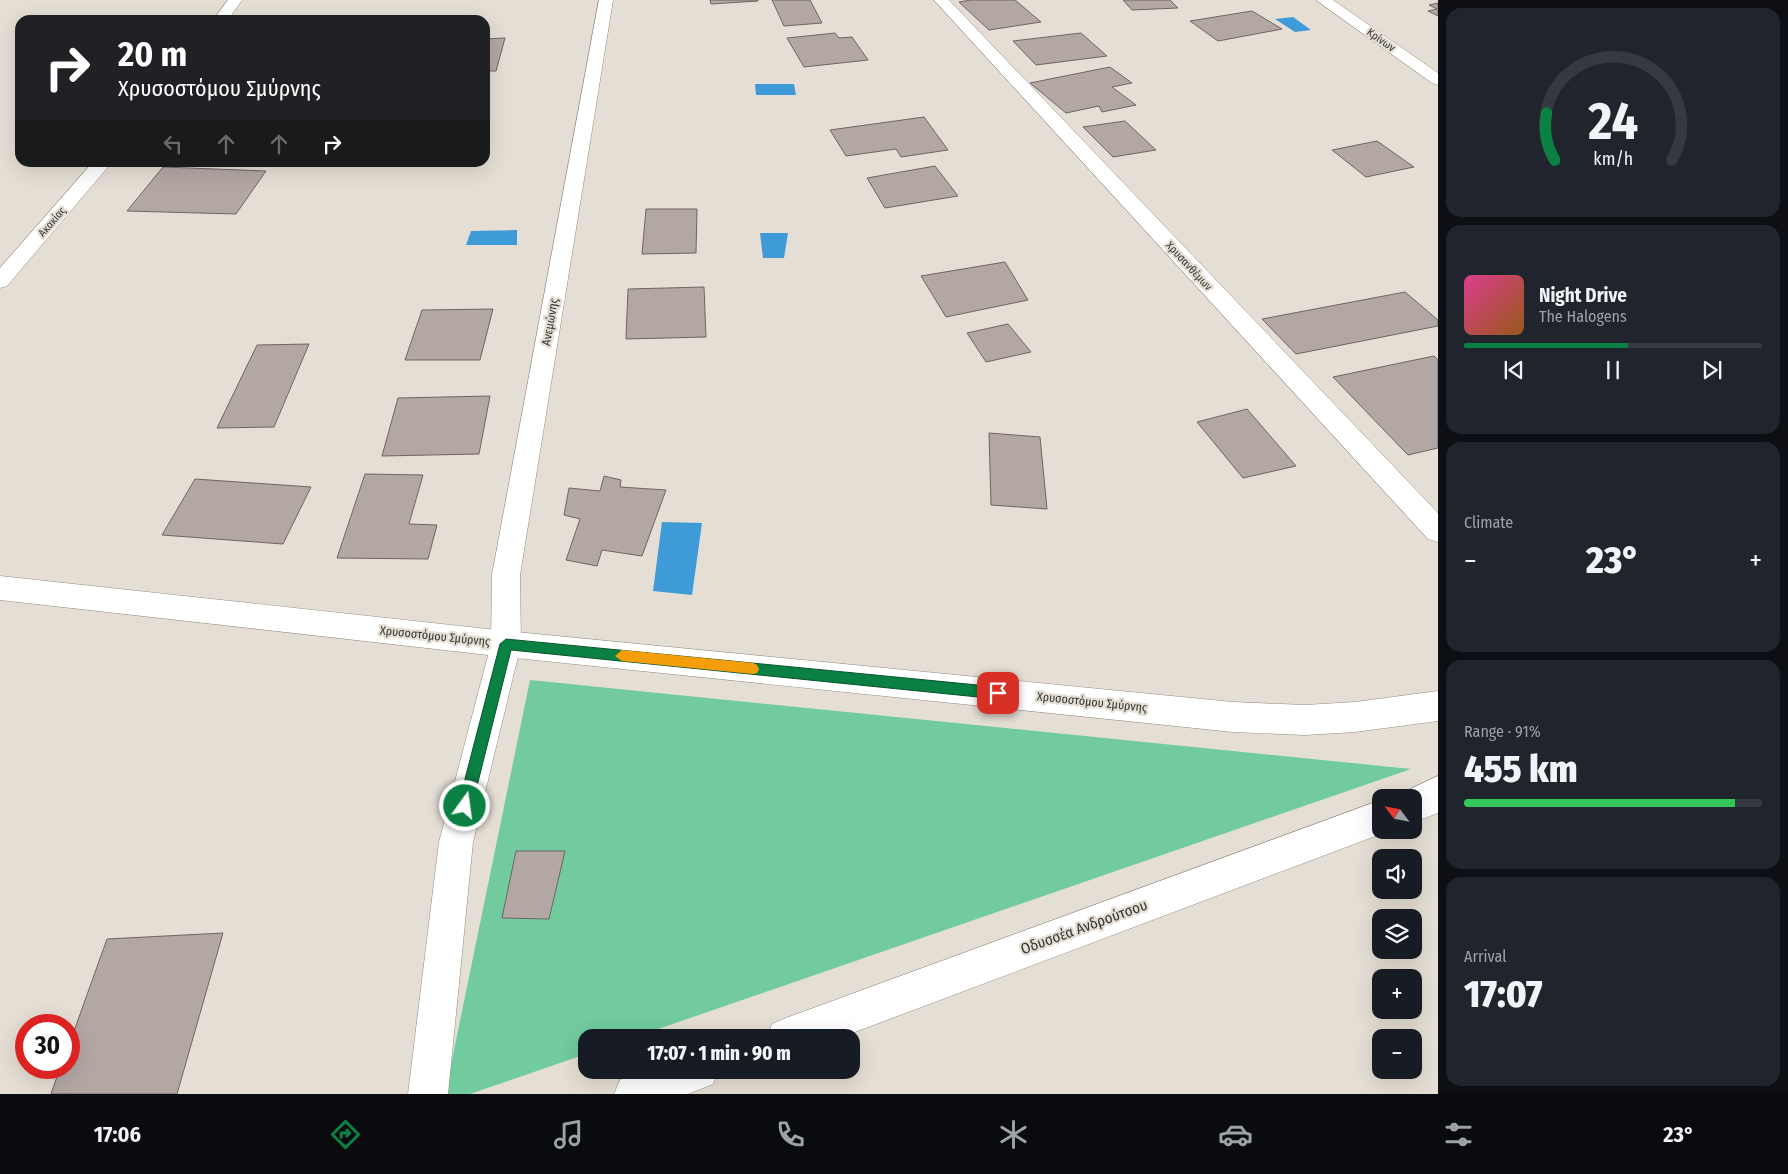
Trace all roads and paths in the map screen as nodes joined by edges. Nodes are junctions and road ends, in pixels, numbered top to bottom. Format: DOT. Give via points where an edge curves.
graph roads {
  1 [pos="235,0"];
  2 [pos="606,0"];
  3 [pos="941,0"];
  4 [pos="1324,0"];
  5 [pos="224,15"];
  6 [pos="1438,80"];
  7 [pos="99,167"];
  8 [pos="0,281"];
  9 [pos="1438,531"];
  10 [pos="0,588"];
  11 [pos="506,644"];
  12 [pos="1438,706"];
  13 [pos="1438,794"];
  14 [pos="1422,802"];
  15 [pos="1372,820"];
  16 [pos="810,1029"];
  17 [pos="675,1079"];
  18 [pos="428,1094"];
  19 [pos="634,1094"];
  1 -- 5 [label="street"];
  2 -- 11 [label="street, Ανεμώνης" via="506,575"];
  3 -- 9 [label="street, Χρυσανθέμων"];
  4 -- 6 [label="street, Κρίνων"];
  7 -- 8 [label="street, Ακακίας"];
  10 -- 11 [label="street, Χρυσοστόμου Σμύρνης"];
  11 -- 12 [label="street, Χρυσοστόμου Σμύρνης" via="1234,717 1305,720"];
  11 -- 18 [label="street, Ανεμώνης" via="456,842"];
  13 -- 14 [label="street"];
  15 -- 16 [label="street, Οδυσσέα Ανδρούτσου"];
  17 -- 19 [label="street"];
}
